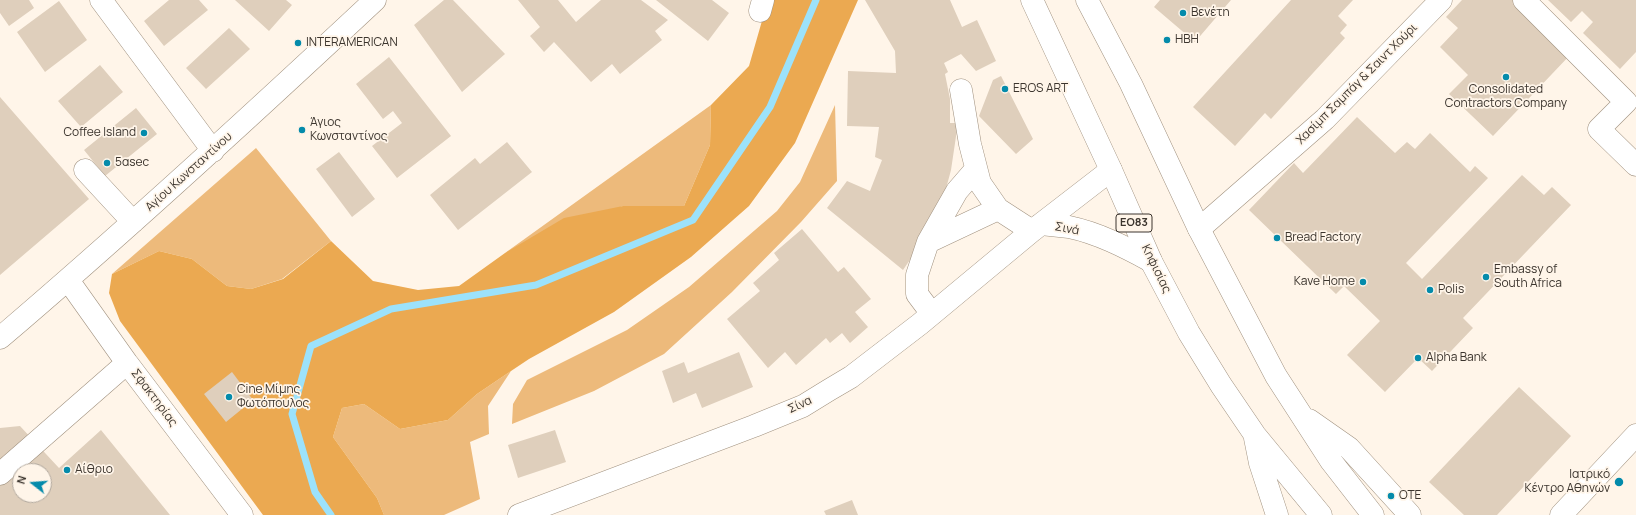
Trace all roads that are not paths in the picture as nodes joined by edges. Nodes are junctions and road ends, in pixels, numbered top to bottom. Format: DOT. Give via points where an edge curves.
graph roads {
  1 [pos="102,0"];
  2 [pos="375,0"];
  3 [pos="1032,0"];
  4 [pos="1086,0"];
  5 [pos="1441,0"];
  6 [pos="1524,0"];
  7 [pos="961,90"];
  8 [pos="213,151"];
  9 [pos="1636,165"];
  10 [pos="976,169"];
  11 [pos="84,170"];
  12 [pos="1111,170"];
  13 [pos="998,209"];
  14 [pos="133,222"];
  15 [pos="1036,228"];
  16 [pos="1199,229"];
  17 [pos="928,242"];
  18 [pos="1151,261"];
  19 [pos="68,280"];
  20 [pos="932,314"];
  21 [pos="0,338"];
  22 [pos="127,363"];
  23 [pos="1299,413"];
  24 [pos="1254,435"];
  25 [pos="1636,435"];
  26 [pos="0,474"];
  27 [pos="242,515"];
  28 [pos="519,515"];
  29 [pos="1277,515"];
  30 [pos="1321,515"];
  31 [pos="1372,515"];
  32 [pos="1410,515"];
  33 [pos="1561,515"];
  1 -- 8 [label="street"];
  2 -- 8 [label="street, Αγίου Κωνσταντίνου"];
  3 -- 12 [label="street, Κηφισίας / ΕΟ83"];
  4 -- 16 [label="street" via="1131,84"];
  5 -- 16 [label="street, Χασίμπ Σαμπάγ & Σαιντ Χούρι" via="1325,119"];
  6 -- 9 [label="street" via="1626,102 1599,128"];
  7 -- 10 [label="street"];
  8 -- 14 [label="street, Αγίου Κωνσταντίνου"];
  10 -- 13 [label="street" via="980,183"];
  10 -- 17 [label="street" via="957,191"];
  11 -- 14 [label="street"];
  12 -- 15 [label="street, Σινά"];
  12 -- 18 [label="street, Κηφισίας / ΕΟ83"];
  13 -- 15 [label="street"];
  13 -- 17 [label="street"];
  14 -- 19 [label="street, Αγίου Κωνσταντίνου"];
  15 -- 18 [label="street, Σινά" via="1070,228 1098,236"];
  15 -- 20 [label="street, Σίνα"];
  16 -- 23 [label="street" via="1276,376"];
  17 -- 20 [label="street" via="917,275 917,294"];
  18 -- 24 [label="street, Κηφισίας / ΕΟ83" via="1189,333"];
  19 -- 21 [label="street, Αγίου Κωνσταντίνου"];
  19 -- 22 [label="street, Σφακτηρίας"];
  20 -- 28 [label="street, Σίνα" via="851,377 803,406"];
  22 -- 26 [label="street"];
  22 -- 27 [label="street, Σφακτηρίας"];
  23 -- 31 [label="street"];
  23 -- 32 [label="street" via="1349,448"];
  24 -- 29 [label="street"];
  24 -- 30 [label="street, Κηφισίας / ΕΟ83"];
  25 -- 33 [label="street"];
}
